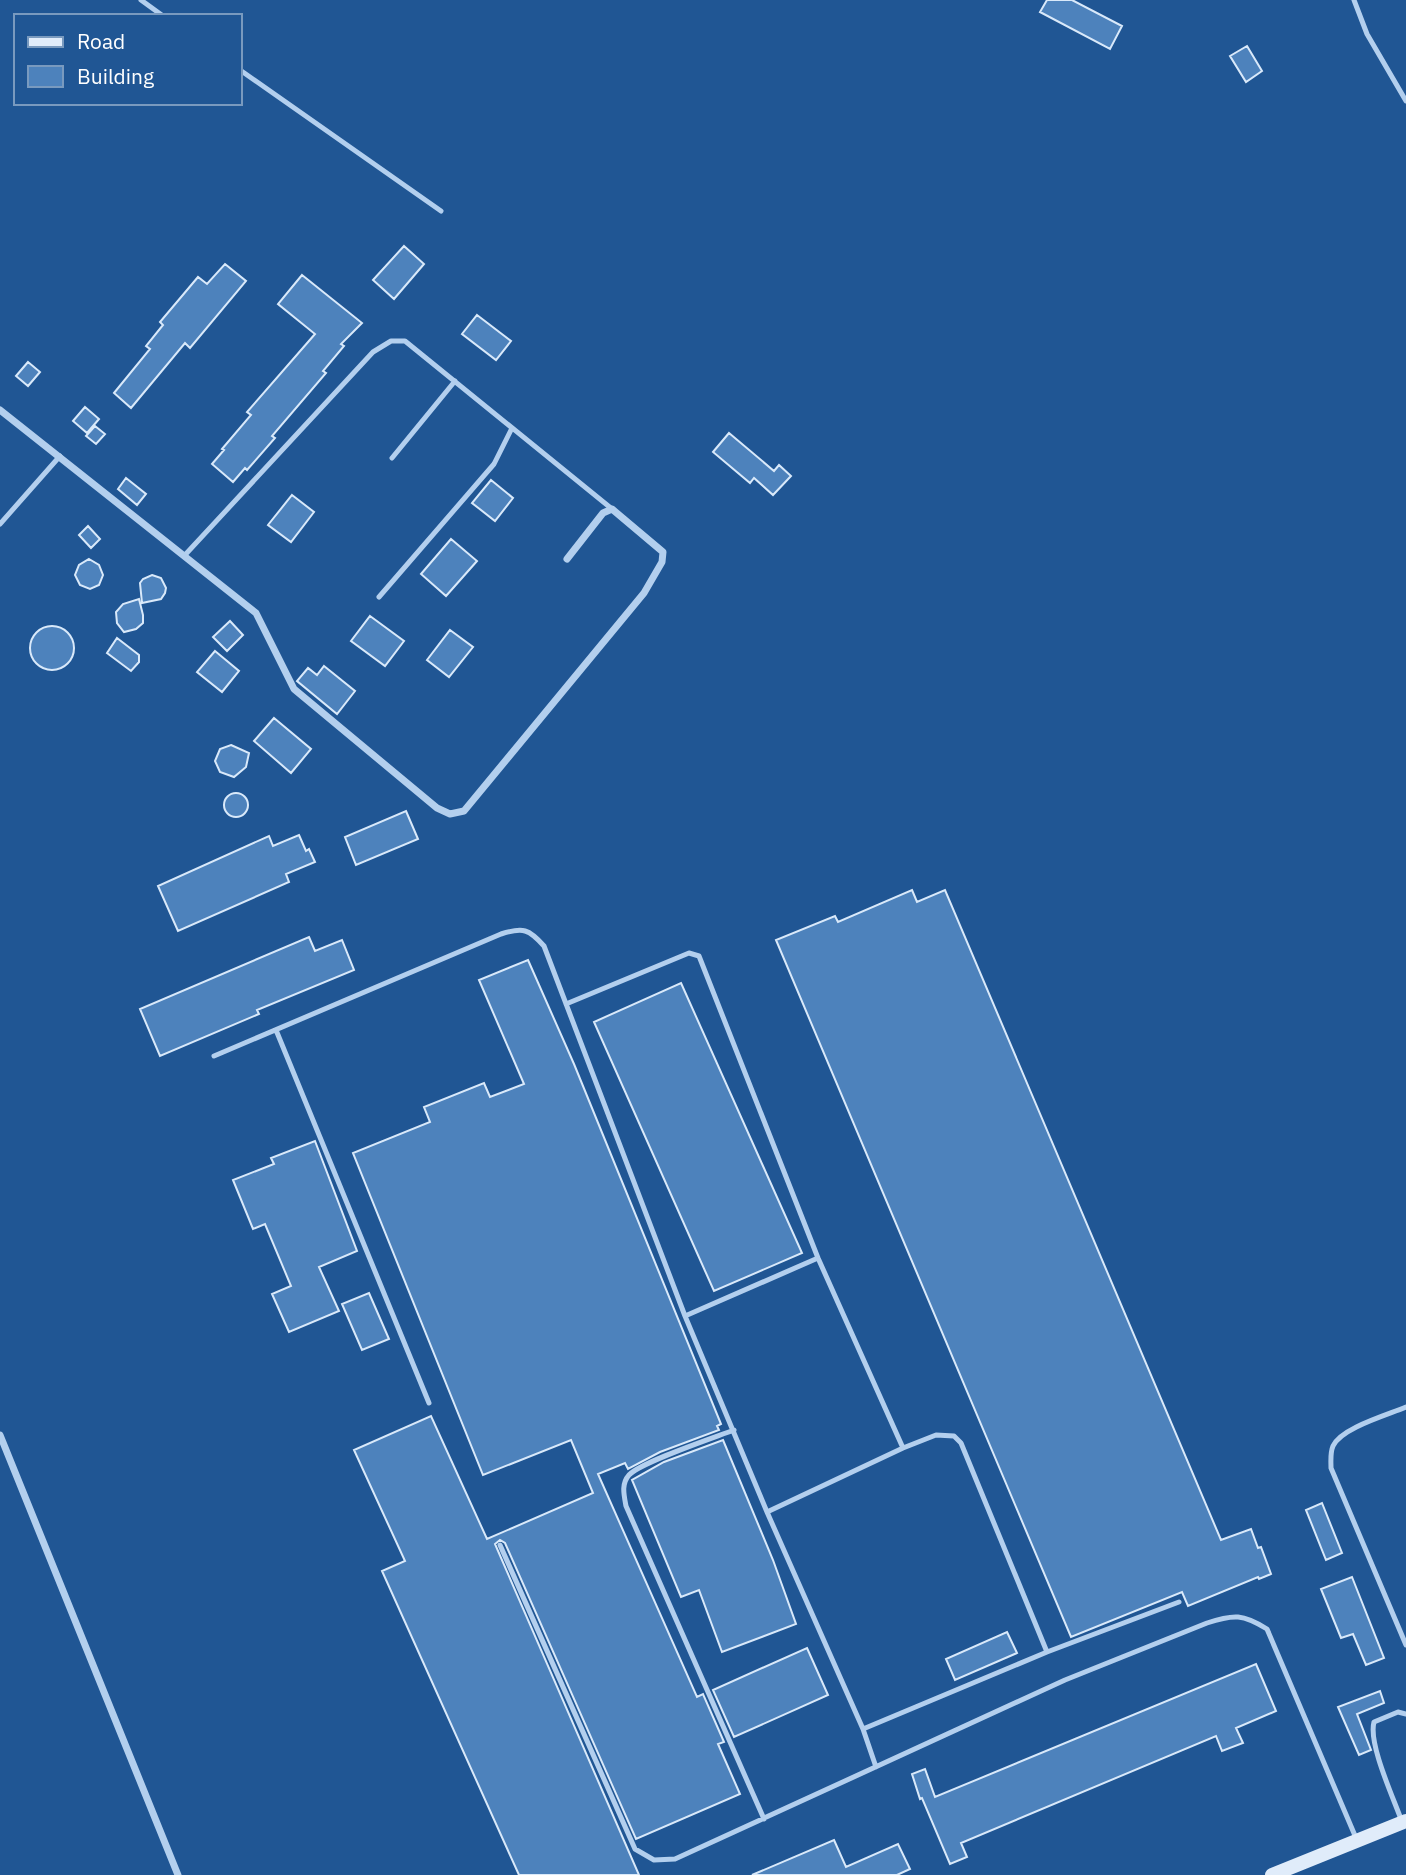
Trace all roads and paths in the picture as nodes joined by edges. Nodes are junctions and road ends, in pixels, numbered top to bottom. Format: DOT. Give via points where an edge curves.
graph roads {
  1 [pos="141,0"];
  2 [pos="1354,0"];
  3 [pos="160,14"];
  4 [pos="242,71"];
  5 [pos="1406,101"];
  6 [pos="442,211"];
  7 [pos="455,381"];
  8 [pos="0,410"];
  9 [pos="512,428"];
  10 [pos="60,456"];
  11 [pos="392,458"];
  12 [pos="612,509"];
  13 [pos="0,524"];
  14 [pos="184,556"];
  15 [pos="566,559"];
  16 [pos="379,597"];
  17 [pos="566,1004"];
  18 [pos="276,1030"];
  19 [pos="214,1056"];
  20 [pos="818,1258"];
  21 [pos="685,1316"];
  22 [pos="429,1403"];
  23 [pos="1406,1407"];
  24 [pos="734,1430"];
  25 [pos="0,1435"];
  26 [pos="903,1448"];
  27 [pos="766,1512"];
  28 [pos="500,1545"];
  29 [pos="1179,1602"];
  30 [pos="1406,1645"];
  31 [pos="1047,1652"];
  32 [pos="1406,1714"];
  33 [pos="863,1728"];
  34 [pos="876,1767"];
  35 [pos="764,1819"];
  36 [pos="1404,1821"];
  37 [pos="1357,1841"];
  38 [pos="178,1875"];
  39 [pos="1272,1875"];
  1 -- 3 [label="lane"];
  2 -- 5 [label="lane" via="1367,34"];
  4 -- 6 [label="lane"];
  7 -- 9 [label="lane"];
  7 -- 11 [label="lane"];
  7 -- 14 [label="lane" via="405,341 391,341 373,352"];
  8 -- 10 [label="street"];
  9 -- 12 [label="lane"];
  9 -- 16 [label="lane" via="494,464"];
  10 -- 13 [label="lane"];
  10 -- 14 [label="street"];
  12 -- 14 [label="street" via="663,552 662,562 644,593 464,811 450,814 294,689 256,613"];
  12 -- 15 [label="street" via="603,513"];
  17 -- 18 [label="lane" via="544,946 532,933 517,929"];
  17 -- 20 [label="lane" via="689,953 699,956"];
  17 -- 21 [label="lane"];
  18 -- 19 [label="lane"];
  18 -- 22 [label="lane"];
  20 -- 21 [label="lane"];
  20 -- 26 [label="lane"];
  21 -- 24 [label="lane"];
  23 -- 30 [label="lane" via="1351,1430 1333,1445 1330,1457"];
  24 -- 27 [label="lane"];
  24 -- 35 [label="lane" via="644,1466 628,1475 623,1488 632,1519"];
  25 -- 38 [label="street"];
  26 -- 27 [label="lane"];
  26 -- 31 [label="lane" via="945,1434 961,1443"];
  27 -- 33 [label="lane"];
  28 -- 35 [label="lane" via="635,1849 654,1860 675,1859"];
  29 -- 31 [label="lane"];
  31 -- 33 [label="lane"];
  32 -- 36 [label="lane" via="1398,1712 1374,1722 1372,1730"];
  33 -- 34 [label="lane"];
  34 -- 35 [label="lane"];
  34 -- 37 [label="lane" via="1065,1680 1207,1623 1241,1616 1267,1629"];
  36 -- 37 [label="main road"];
  37 -- 39 [label="main road"];
}
